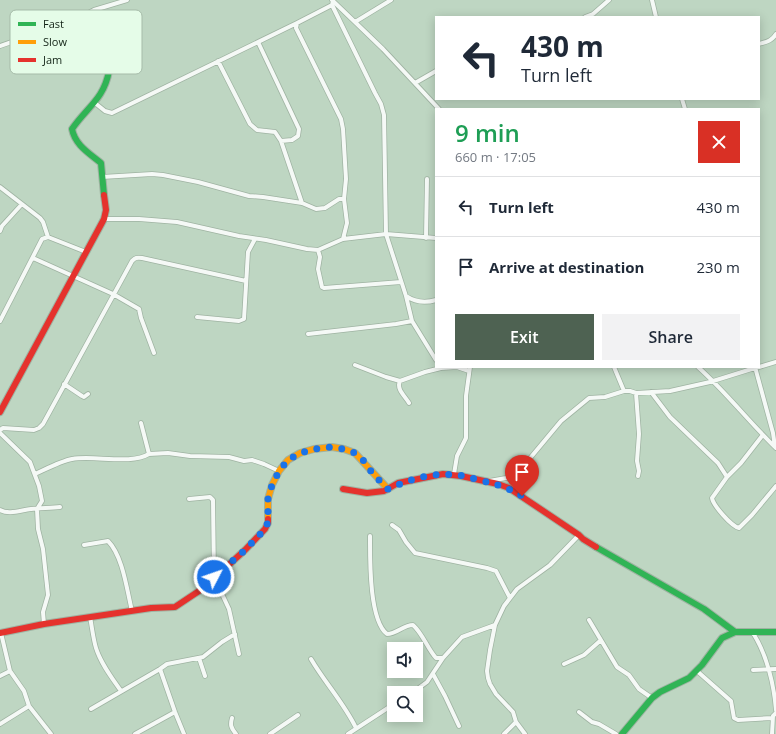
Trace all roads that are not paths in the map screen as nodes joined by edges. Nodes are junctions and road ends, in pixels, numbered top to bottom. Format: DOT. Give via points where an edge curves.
graph roads {
  1 [pos="127,0"];
  2 [pos="391,0"];
  3 [pos="609,0"];
  4 [pos="652,0"];
  5 [pos="332,2"];
  6 [pos="94,10"];
  7 [pos="588,16"];
  8 [pos="656,16"];
  9 [pos="355,22"];
  10 [pos="297,23"];
  11 [pos="776,34"];
  12 [pos="258,42"];
  13 [pos="10,43"];
  14 [pos="760,44"];
  15 [pos="0,46"];
  16 [pos="218,61"];
  17 [pos="435,72"];
  18 [pos="109,74"];
  19 [pos="415,83"];
  20 [pos="95,104"];
  21 [pos="438,108"];
  22 [pos="281,141"];
  23 [pos="102,177"];
  24 [pos="427,179"];
  25 [pos="0,187"];
  26 [pos="344,199"];
  27 [pos="302,203"];
  28 [pos="22,204"];
  29 [pos="104,219"];
  30 [pos="0,231"];
  31 [pos="386,234"];
  32 [pos="48,237"];
  33 [pos="426,238"];
  34 [pos="435,238"];
  35 [pos="255,239"];
  36 [pos="343,239"];
  37 [pos="318,250"];
  38 [pos="86,252"];
  39 [pos="33,258"];
  40 [pos="73,276"];
  41 [pos="246,281"];
  42 [pos="401,282"];
  43 [pos="113,294"];
  44 [pos="406,296"];
  45 [pos="435,300"];
  46 [pos="197,317"];
  47 [pos="0,321"];
  48 [pos="412,321"];
  49 [pos="308,334"];
  50 [pos="154,353"];
  51 [pos="435,358"];
  52 [pos="776,362"];
  53 [pos="355,365"];
  54 [pos="760,366"];
  55 [pos="440,368"];
  56 [pos="614,368"];
  57 [pos="699,368"];
  58 [pos="754,368"];
  59 [pos="757,368"];
  60 [pos="470,369"];
  61 [pos="400,381"];
  62 [pos="713,381"];
  63 [pos="64,384"];
  64 [pos="624,391"];
  65 [pos="651,392"];
  66 [pos="636,393"];
  67 [pos="88,394"];
  68 [pos="409,403"];
  69 [pos="0,412"];
  70 [pos="140,423"];
  71 [pos="0,430"];
  72 [pos="0,433"];
  73 [pos="762,436"];
  74 [pos="776,448"];
  75 [pos="149,454"];
  76 [pos="521,470"];
  77 [pos="279,471"];
  78 [pos="35,474"];
  79 [pos="454,474"];
  80 [pos="638,476"];
  81 [pos="727,477"];
  82 [pos="485,482"];
  83 [pos="776,486"];
  84 [pos="343,489"];
  85 [pos="388,489"];
  86 [pos="519,494"];
  87 [pos="189,498"];
  88 [pos="60,507"];
  89 [pos="37,509"];
  90 [pos="0,510"];
  91 [pos="392,525"];
  92 [pos="579,535"];
  93 [pos="370,536"];
  94 [pos="84,544"];
  95 [pos="214,577"];
  96 [pos="206,584"];
  97 [pos="510,598"];
  98 [pos="132,611"];
  99 [pos="90,617"];
  100 [pos="589,620"];
  101 [pos="44,624"];
  102 [pos="495,624"];
  103 [pos="735,632"];
  104 [pos="776,632"];
  105 [pos="0,633"];
  106 [pos="754,633"];
  107 [pos="235,634"];
  108 [pos="601,640"];
  109 [pos="239,654"];
  110 [pos="200,658"];
  111 [pos="443,658"];
  112 [pos="310,659"];
  113 [pos="564,664"];
  114 [pos="768,669"];
  115 [pos="776,669"];
  116 [pos="160,670"];
  117 [pos="697,670"];
  118 [pos="753,670"];
  119 [pos="10,671"];
  120 [pos="433,674"];
  121 [pos="0,676"];
  122 [pos="206,676"];
  123 [pos="422,686"];
  124 [pos="121,692"];
  125 [pos="652,698"];
  126 [pos="29,706"];
  127 [pos="387,708"];
  128 [pos="91,710"];
  129 [pos="174,712"];
  130 [pos="579,712"];
  131 [pos="776,712"];
  132 [pos="298,715"];
  133 [pos="232,718"];
  134 [pos="772,718"];
  135 [pos="516,722"];
  136 [pos="0,724"];
  137 [pos="459,726"];
  138 [pos="356,728"];
  139 [pos="51,734"];
  140 [pos="135,734"];
  141 [pos="184,734"];
  142 [pos="236,734"];
  143 [pos="270,734"];
  144 [pos="348,734"];
  145 [pos="504,734"];
  146 [pos="525,734"];
  147 [pos="616,734"];
  148 [pos="622,734"];
  149 [pos="772,734"];
  1 -- 6 [label="street"];
  2 -- 9 [label="street"];
  3 -- 7 [label="street"];
  4 -- 8 [label="street"];
  5 -- 9 [label="street"];
  5 -- 10 [label="street"];
  5 -- 31 [label="street" via="384,114"];
  9 -- 19 [label="street"];
  10 -- 12 [label="street"];
  10 -- 26 [label="street" via="296,28 341,119 346,179"];
  11 -- 14 [label="street" via="768,42"];
  12 -- 16 [label="street"];
  12 -- 22 [label="street" via="299,129 298,136 292,140"];
  13 -- 15 [label="street"];
  16 -- 20 [label="street" via="112,113"];
  16 -- 22 [label="street" via="250,124 257,130 275,132"];
  17 -- 19 [label="street"];
  18 -- 20 [label="street"];
  19 -- 21 [label="street"];
  20 -- 23 [label="street" via="75,125 72,133 82,147 101,163"];
  22 -- 27 [label="street"];
  23 -- 27 [label="street" via="157,174 249,196"];
  23 -- 29 [label="street" via="106,210"];
  24 -- 33 [label="street"];
  25 -- 28 [label="street"];
  26 -- 27 [label="street" via="321,209"];
  26 -- 36 [label="street" via="347,223"];
  28 -- 30 [label="street"];
  28 -- 32 [label="street" via="43,222"];
  29 -- 35 [label="street" via="177,222"];
  29 -- 38 [label="street"];
  31 -- 33 [label="street"];
  31 -- 36 [label="street"];
  31 -- 42 [label="street"];
  32 -- 38 [label="street"];
  32 -- 39 [label="street" via="42,239"];
  33 -- 34 [label="street"];
  35 -- 37 [label="street"];
  35 -- 41 [label="street" via="248,252"];
  36 -- 37 [label="street"];
  37 -- 42 [label="street" via="318,269 324,288"];
  38 -- 40 [label="street"];
  39 -- 40 [label="street"];
  39 -- 47 [label="street"];
  40 -- 43 [label="street"];
  40 -- 69 [label="street"];
  41 -- 43 [label="street" via="137,257 132,261"];
  41 -- 46 [label="street" via="245,316 242,320"];
  42 -- 44 [label="street"];
  43 -- 50 [label="street" via="139,309"];
  43 -- 63 [label="street"];
  44 -- 45 [label="street" via="413,300"];
  44 -- 48 [label="street"];
  48 -- 49 [label="street"];
  48 -- 51 [label="street"];
  52 -- 54 [label="street"];
  53 -- 61 [label="street"];
  55 -- 61 [label="street"];
  56 -- 64 [label="street"];
  57 -- 62 [label="street"];
  58 -- 62 [label="street"];
  59 -- 74 [label="street"];
  60 -- 79 [label="street" via="466,396 466,438 457,456"];
  61 -- 68 [label="street" via="399,388"];
  62 -- 65 [label="street" via="670,391"];
  62 -- 73 [label="street"];
  63 -- 67 [label="street" via="82,396"];
  63 -- 71 [label="street" via="39,428"];
  64 -- 66 [label="street"];
  64 -- 76 [label="street" via="585,400 568,413"];
  65 -- 66 [label="street"];
  65 -- 81 [label="street" via="670,417 718,463"];
  66 -- 80 [label="street" via="639,434"];
  70 -- 75 [label="street"];
  72 -- 78 [label="street" via="30,462"];
  73 -- 74 [label="street"];
  73 -- 81 [label="street"];
  75 -- 77 [label="street" via="168,453 252,460"];
  75 -- 78 [label="street" via="134,459 72,459"];
  76 -- 82 [label="street" via="506,478"];
  76 -- 86 [label="street"];
  77 -- 85 [label="street" via="288,460 300,453 332,447 355,453"];
  77 -- 95 [label="street" via="268,499 268,522 265,529"];
  78 -- 89 [label="street" via="42,501"];
  79 -- 82 [label="street"];
  79 -- 85 [label="street" via="428,476 398,483"];
  81 -- 83 [label="street" via="712,498 713,503 739,528"];
  82 -- 86 [label="street"];
  84 -- 85 [label="street" via="367,493"];
  86 -- 92 [label="street"];
  87 -- 95 [label="street" via="210,497 212,500"];
  88 -- 89 [label="street"];
  89 -- 90 [label="street" via="17,512"];
  89 -- 101 [label="street" via="48,595"];
  91 -- 97 [label="street" via="399,530 415,553 496,571"];
  92 -- 97 [label="street" via="550,565 517,589"];
  92 -- 103 [label="street" via="622,563 704,609"];
  93 -- 111 [label="street" via="372,590 377,615 384,631 391,634 413,625 436,658"];
  94 -- 98 [label="street" via="108,541 113,546"];
  95 -- 96 [label="street"];
  96 -- 98 [label="street" via="174,607"];
  96 -- 107 [label="street" via="222,594 229,609"];
  97 -- 102 [label="street"];
  98 -- 99 [label="street"];
  99 -- 101 [label="street"];
  99 -- 124 [label="street" via="99,656"];
  100 -- 108 [label="street"];
  101 -- 105 [label="street"];
  102 -- 111 [label="street" via="462,637"];
  102 -- 135 [label="street" via="488,678 496,694 513,712"];
  103 -- 106 [label="street"];
  103 -- 117 [label="street" via="722,638"];
  104 -- 106 [label="street"];
  105 -- 119 [label="street"];
  106 -- 114 [label="street" via="762,648"];
  107 -- 109 [label="street"];
  107 -- 110 [label="street"];
  108 -- 113 [label="street" via="584,655"];
  108 -- 125 [label="street" via="617,667"];
  110 -- 116 [label="street" via="167,664"];
  110 -- 122 [label="street"];
  111 -- 120 [label="street"];
  112 -- 138 [label="street" via="350,715"];
  114 -- 115 [label="street"];
  114 -- 118 [label="street"];
  114 -- 131 [label="street" via="774,689"];
  116 -- 124 [label="street"];
  116 -- 129 [label="street"];
  117 -- 125 [label="street" via="689,678"];
  117 -- 134 [label="street" via="731,701 734,718"];
  119 -- 121 [label="street"];
  119 -- 126 [label="street" via="24,691"];
  120 -- 123 [label="street"];
  120 -- 137 [label="street"];
  124 -- 128 [label="street"];
  125 -- 148 [label="street"];
  126 -- 136 [label="street"];
  126 -- 139 [label="street"];
  127 -- 138 [label="street"];
  129 -- 140 [label="street"];
  129 -- 141 [label="street"];
  130 -- 147 [label="street"];
  131 -- 134 [label="street"];
  132 -- 143 [label="street"];
  133 -- 142 [label="street" via="231,728"];
  134 -- 149 [label="street"];
  135 -- 145 [label="street"];
  135 -- 146 [label="street"];
  138 -- 144 [label="street"];
}
